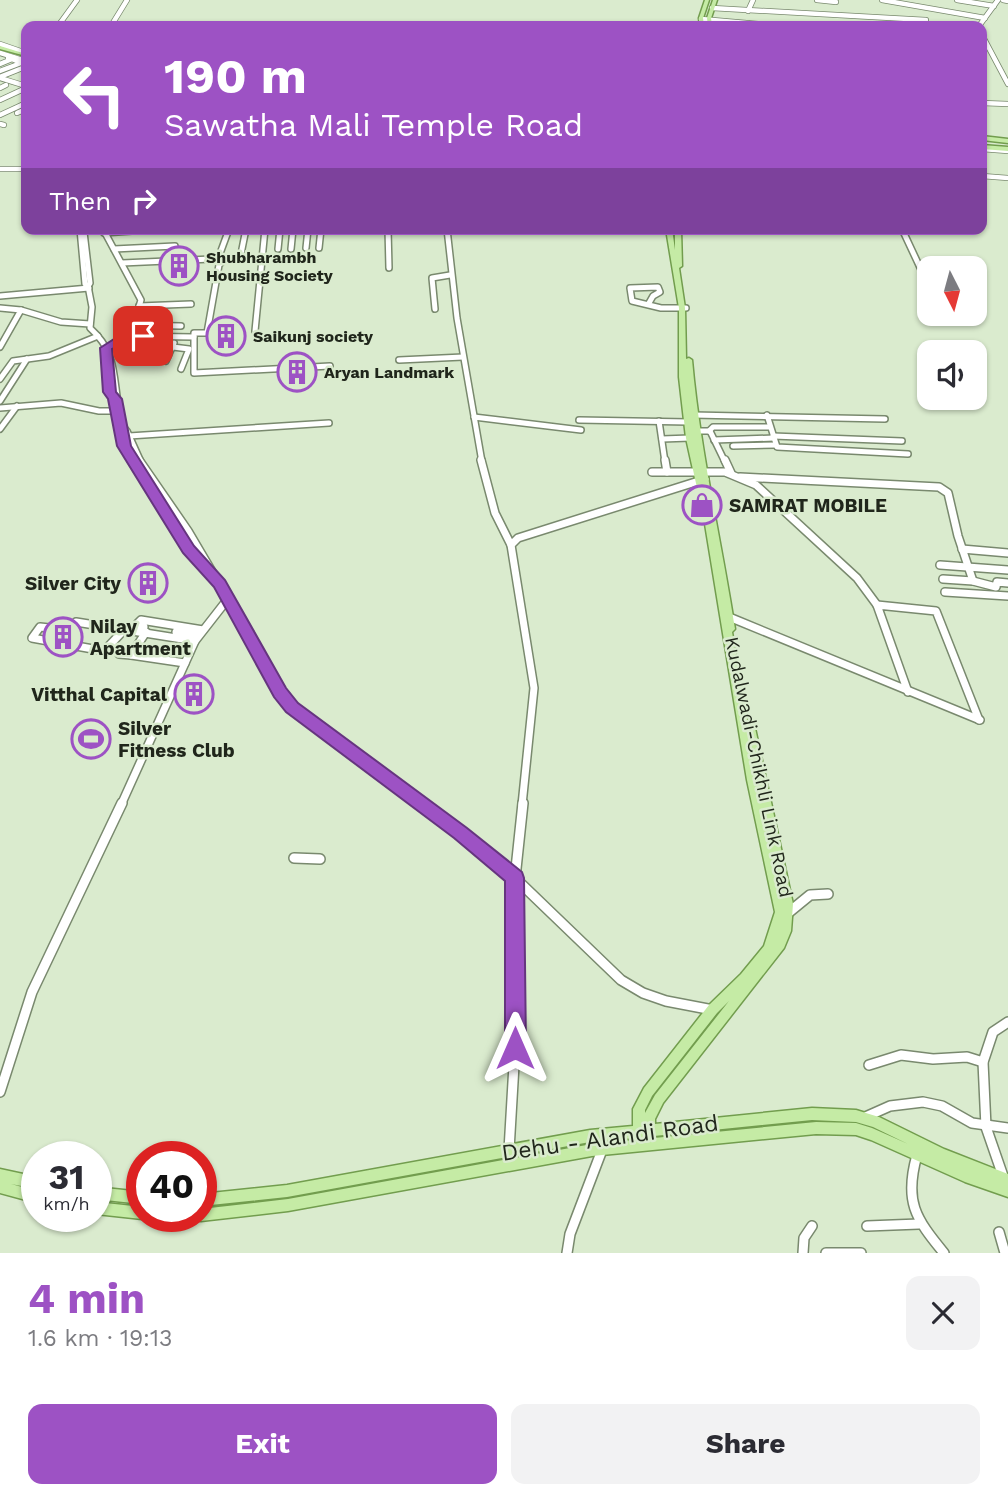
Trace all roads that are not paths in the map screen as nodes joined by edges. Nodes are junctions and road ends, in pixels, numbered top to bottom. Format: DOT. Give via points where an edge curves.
graph roads {
  1 [pos="77,0"];
  2 [pos="129,0"];
  3 [pos="707,0"];
  4 [pos="715,0"];
  5 [pos="753,0"];
  6 [pos="817,0"];
  7 [pos="883,0"];
  8 [pos="957,0"];
  9 [pos="1003,0"];
  10 [pos="837,1"];
  11 [pos="908,2"];
  12 [pos="994,6"];
  13 [pos="712,8"];
  14 [pos="941,10"];
  15 [pos="748,11"];
  16 [pos="833,15"];
  17 [pos="860,16"];
  18 [pos="701,19"];
  19 [pos="931,19"];
  20 [pos="62,21"];
  21 [pos="116,21"];
  22 [pos="705,21"];
  23 [pos="712,21"];
  24 [pos="862,21"];
  25 [pos="928,21"];
  26 [pos="976,21"];
  27 [pos="983,21"];
  28 [pos="987,41"];
  29 [pos="987,43"];
  30 [pos="4,54"];
  31 [pos="21,62"];
  32 [pos="0,64"];
  33 [pos="10,70"];
  34 [pos="0,71"];
  35 [pos="1008,76"];
  36 [pos="0,79"];
  37 [pos="9,81"];
  38 [pos="1008,84"];
  39 [pos="21,85"];
  40 [pos="21,89"];
  41 [pos="0,90"];
  42 [pos="21,90"];
  43 [pos="16,93"];
  44 [pos="8,94"];
  45 [pos="21,95"];
  46 [pos="0,99"];
  47 [pos="987,103"];
  48 [pos="1008,104"];
  49 [pos="21,105"];
  50 [pos="9,111"];
  51 [pos="1,113"];
  52 [pos="21,113"];
  53 [pos="18,115"];
  54 [pos="987,138"];
  55 [pos="1008,140"];
  56 [pos="987,148"];
  57 [pos="1008,150"];
  58 [pos="0,168"];
  59 [pos="21,169"];
  60 [pos="987,176"];
  61 [pos="1008,178"];
  62 [pos="82,235"];
  63 [pos="106,235"];
  64 [pos="228,235"];
  65 [pos="245,235"];
  66 [pos="264,235"];
  67 [pos="279,235"];
  68 [pos="292,235"];
  69 [pos="307,235"];
  70 [pos="320,235"];
  71 [pos="388,235"];
  72 [pos="447,235"];
  73 [pos="674,235"];
  74 [pos="905,235"];
  75 [pos="175,246"];
  76 [pos="291,248"];
  77 [pos="306,248"];
  78 [pos="319,248"];
  79 [pos="114,249"];
  80 [pos="278,249"];
  81 [pos="222,261"];
  82 [pos="917,261"];
  83 [pos="122,263"];
  84 [pos="389,268"];
  85 [pos="450,275"];
  86 [pos="88,287"];
  87 [pos="0,296"];
  88 [pos="649,303"];
  89 [pos="191,304"];
  90 [pos="139,306"];
  91 [pos="0,308"];
  92 [pos="684,308"];
  93 [pos="436,309"];
  94 [pos="21,310"];
  95 [pos="90,324"];
  96 [pos="131,326"];
  97 [pos="181,326"];
  98 [pos="255,331"];
  99 [pos="98,336"];
  100 [pos="125,336"];
  101 [pos="143,336"];
  102 [pos="160,336"];
  103 [pos="177,337"];
  104 [pos="194,337"];
  105 [pos="0,347"];
  106 [pos="173,347"];
  107 [pos="106,348"];
  108 [pos="136,351"];
  109 [pos="151,356"];
  110 [pos="463,357"];
  111 [pos="27,359"];
  112 [pos="13,360"];
  113 [pos="399,360"];
  114 [pos="166,361"];
  115 [pos="2,362"];
  116 [pos="330,366"];
  117 [pos="181,369"];
  118 [pos="0,379"];
  119 [pos="0,401"];
  120 [pos="17,406"];
  121 [pos="0,408"];
  122 [pos="117,411"];
  123 [pos="767,415"];
  124 [pos="474,417"];
  125 [pos="690,418"];
  126 [pos="885,419"];
  127 [pos="579,420"];
  128 [pos="659,421"];
  129 [pos="329,423"];
  130 [pos="121,424"];
  131 [pos="770,427"];
  132 [pos="0,429"];
  133 [pos="581,430"];
  134 [pos="709,430"];
  135 [pos="696,431"];
  136 [pos="129,436"];
  137 [pos="690,438"];
  138 [pos="662,439"];
  139 [pos="714,440"];
  140 [pos="774,440"];
  141 [pos="902,440"];
  142 [pos="733,446"];
  143 [pos="908,453"];
  144 [pos="652,472"];
  145 [pos="667,472"];
  146 [pos="730,473"];
  147 [pos="701,477"];
  148 [pos="740,477"];
  149 [pos="511,545"];
  150 [pos="962,549"];
  151 [pos="1008,553"];
  152 [pos="940,565"];
  153 [pos="967,567"];
  154 [pos="1008,570"];
  155 [pos="943,579"];
  156 [pos="217,580"];
  157 [pos="973,581"];
  158 [pos="1008,583"];
  159 [pos="945,592"];
  160 [pos="1008,596"];
  161 [pos="227,600"];
  162 [pos="877,605"];
  163 [pos="729,617"];
  164 [pos="125,629"];
  165 [pos="146,632"];
  166 [pos="198,636"];
  167 [pos="119,654"];
  168 [pos="131,655"];
  169 [pos="185,663"];
  170 [pos="908,692"];
  171 [pos="755,780"];
  172 [pos="294,858"];
  173 [pos="320,859"];
  174 [pos="515,878"];
  175 [pos="828,894"];
  176 [pos="788,913"];
  177 [pos="713,1009"];
  178 [pos="722,1018"];
  179 [pos="1008,1022"];
  180 [pos="983,1062"];
  181 [pos="869,1065"];
  182 [pos="0,1092"];
  183 [pos="863,1118"];
  184 [pos="986,1127"];
  185 [pos="1008,1128"];
  186 [pos="643,1130"];
  187 [pos="644,1144"];
  188 [pos="509,1150"];
  189 [pos="602,1150"];
  190 [pos="917,1155"];
  191 [pos="0,1175"];
  192 [pos="21,1180"];
  193 [pos="1007,1184"];
  194 [pos="0,1187"];
  195 [pos="21,1193"];
  196 [pos="217,1198"];
  197 [pos="217,1213"];
  198 [pos="919,1224"];
  199 [pos="812,1226"];
  200 [pos="867,1226"];
  201 [pos="999,1232"];
  202 [pos="567,1253"];
  203 [pos="803,1253"];
  204 [pos="826,1253"];
  205 [pos="861,1253"];
  206 [pos="944,1253"];
  207 [pos="1005,1253"];
  1 -- 20 [label="street"];
  2 -- 21 [label="street"];
  3 -- 18 [label="main road"];
  4 -- 13 [label="main road"];
  5 -- 15 [label="street"];
  6 -- 10 [label="street"];
  7 -- 11 [label="street"];
  8 -- 12 [label="street"];
  9 -- 12 [label="street"];
  10 -- 16 [label="street"];
  11 -- 14 [label="street"];
  12 -- 27 [label="street"];
  13 -- 15 [label="street"];
  13 -- 23 [label="main road"];
  14 -- 19 [label="street"];
  14 -- 26 [label="street"];
  15 -- 16 [label="street"];
  16 -- 17 [label="street"];
  17 -- 19 [label="street"];
  17 -- 24 [label="street"];
  18 -- 22 [label="street"];
  19 -- 25 [label="street"];
  28 -- 35 [label="street"];
  29 -- 38 [label="street"];
  30 -- 32 [label="street"];
  30 -- 33 [label="street" via="21,63"];
  31 -- 33 [label="street"];
  32 -- 33 [label="street"];
  33 -- 34 [label="street"];
  33 -- 36 [label="street"];
  33 -- 37 [label="street" via="18,74"];
  36 -- 37 [label="street"];
  36 -- 41 [label="street" via="7,85"];
  37 -- 39 [label="street"];
  40 -- 44 [label="street"];
  41 -- 44 [label="street"];
  42 -- 43 [label="street"];
  43 -- 45 [label="street"];
  43 -- 46 [label="street"];
  44 -- 46 [label="street"];
  47 -- 48 [label="street"];
  49 -- 50 [label="street"];
  50 -- 51 [label="street"];
  50 -- 53 [label="street"];
  51 -- 53 [label="street"];
  52 -- 53 [label="street"];
  54 -- 55 [label="main road"];
  56 -- 57 [label="main road"];
  58 -- 59 [label="street"];
  60 -- 61 [label="street"];
  62 -- 86 [label="street"];
  63 -- 79 [label="street"];
  64 -- 81 [label="street"];
  65 -- 81 [label="street" via="240,256"];
  66 -- 98 [label="street"];
  67 -- 80 [label="street"];
  68 -- 76 [label="street"];
  69 -- 77 [label="street"];
  70 -- 78 [label="street"];
  71 -- 84 [label="street"];
  72 -- 85 [label="street"];
  73 -- 92 [label="main road"];
  74 -- 82 [label="street"];
  75 -- 79 [label="street"];
  79 -- 83 [label="street"];
  81 -- 83 [label="street"];
  81 -- 104 [label="street" via="207,333 194,333"];
  83 -- 90 [label="street" via="140,297"];
  85 -- 93 [label="street" via="432,278"];
  85 -- 110 [label="street"];
  86 -- 87 [label="street"];
  86 -- 95 [label="street"];
  88 -- 88 [label="street" via="660,292 658,286 631,288 631,300"];
  88 -- 92 [label="street"];
  89 -- 90 [label="street"];
  90 -- 96 [label="street"];
  91 -- 94 [label="street"];
  92 -- 125 [label="main road" via="683,377"];
  94 -- 95 [label="street" via="61,322"];
  94 -- 105 [label="street"];
  95 -- 99 [label="street"];
  96 -- 97 [label="street"];
  96 -- 100 [label="street"];
  99 -- 107 [label="street"];
  99 -- 111 [label="street" via="49,356"];
  100 -- 101 [label="street"];
  100 -- 107 [label="street"];
  101 -- 102 [label="street"];
  101 -- 108 [label="street"];
  102 -- 103 [label="street"];
  102 -- 109 [label="street"];
  103 -- 104 [label="street"];
  103 -- 106 [label="street"];
  104 -- 116 [label="street" via="193,373"];
  106 -- 114 [label="street"];
  106 -- 117 [label="street" via="189,349"];
  107 -- 122 [label="street" via="110,392"];
  110 -- 113 [label="street"];
  110 -- 124 [label="street"];
  111 -- 112 [label="street"];
  111 -- 119 [label="street"];
  112 -- 115 [label="street"];
  112 -- 118 [label="street"];
  120 -- 121 [label="street"];
  120 -- 122 [label="street" via="65,403"];
  120 -- 132 [label="street"];
  122 -- 130 [label="street"];
  123 -- 125 [label="street"];
  123 -- 126 [label="street"];
  123 -- 131 [label="street"];
  124 -- 133 [label="street"];
  124 -- 149 [label="street" via="497,518"];
  125 -- 128 [label="street"];
  125 -- 135 [label="main road"];
  125 -- 137 [label="main road"];
  127 -- 128 [label="street"];
  128 -- 138 [label="street"];
  129 -- 136 [label="street"];
  130 -- 136 [label="street"];
  130 -- 156 [label="street" via="130,459 189,550"];
  131 -- 134 [label="street" via="713,426"];
  131 -- 140 [label="street"];
  134 -- 135 [label="street"];
  134 -- 139 [label="street"];
  135 -- 147 [label="main road"];
  136 -- 156 [label="street" via="137,457"];
  137 -- 138 [label="street"];
  137 -- 147 [label="main road"];
  138 -- 145 [label="street"];
  139 -- 140 [label="street"];
  139 -- 146 [label="street"];
  140 -- 141 [label="street"];
  140 -- 142 [label="street"];
  140 -- 143 [label="street" via="779,447"];
  144 -- 145 [label="street"];
  145 -- 147 [label="street"];
  146 -- 147 [label="street"];
  146 -- 148 [label="street"];
  147 -- 149 [label="street" via="518,538"];
  147 -- 163 [label="main road, Kudalwadi-Chikhli Link Road"];
  147 -- 171 [label="main road, Kudalwadi-Chikhli Link Road"];
  148 -- 150 [label="street" via="939,486 947,493"];
  148 -- 162 [label="street" via="774,499 812,540 869,589"];
  149 -- 174 [label="street" via="534,688"];
  150 -- 151 [label="street"];
  150 -- 153 [label="street"];
  152 -- 153 [label="street"];
  153 -- 154 [label="street"];
  153 -- 157 [label="street"];
  155 -- 157 [label="street"];
  156 -- 161 [label="street"];
  157 -- 158 [label="street" via="996,587 997,582"];
  159 -- 160 [label="street"];
  161 -- 166 [label="street"];
  161 -- 174 [label="street" via="292,708"];
  162 -- 170 [label="street"];
  162 -- 170 [label="street" via="936,611 979,720"];
  163 -- 170 [label="street"];
  163 -- 171 [label="main road, Kudalwadi-Chikhli Link Road"];
  164 -- 164 [label="street" via="76,622 69,629 40,626 32,638 104,651"];
  164 -- 165 [label="street"];
  165 -- 166 [label="street"];
  165 -- 168 [label="street"];
  166 -- 166 [label="street" via="135,626 141,620"];
  166 -- 169 [label="street"];
  167 -- 168 [label="street"];
  168 -- 169 [label="street"];
  169 -- 182 [label="street" via="32,992"];
  171 -- 176 [label="main road, Kudalwadi-Chikhli Link Road"];
  171 -- 177 [label="main road, Kudalwadi-Chikhli Link Road" via="780,912 769,948"];
  172 -- 173 [label="street"];
  174 -- 177 [label="street" via="621,980 666,1001"];
  174 -- 188 [label="street" via="515,1048"];
  175 -- 176 [label="street" via="810,895"];
  176 -- 178 [label="main road, Kudalwadi-Chikhli Link Road" via="780,945"];
  177 -- 178 [label="street"];
  177 -- 186 [label="main road, Kudalwadi-Chikhli Link Road" via="648,1092 639,1109"];
  178 -- 186 [label="main road, Kudalwadi-Chikhli Link Road" via="659,1099"];
  179 -- 180 [label="street" via="993,1032"];
  180 -- 181 [label="street" via="964,1055 943,1059 902,1054"];
  180 -- 184 [label="street"];
  183 -- 184 [label="street" via="874,1110 925,1102"];
  183 -- 186 [label="main road, Dehu - Alandi Road" via="812,1114"];
  183 -- 193 [label="main road, Dehu - Alandi Road"];
  184 -- 185 [label="street"];
  184 -- 193 [label="street"];
  186 -- 187 [label="main road, Kudalwadi-Chikhli Link Road"];
  186 -- 188 [label="main road, Dehu - Alandi Road"];
  187 -- 189 [label="main road, Dehu - Alandi Road"];
  187 -- 190 [label="main road, Dehu - Alandi Road" via="839,1128 872,1134"];
  188 -- 196 [label="main road, Dehu - Alandi Road"];
  189 -- 197 [label="main road, Dehu - Alandi Road"];
  189 -- 202 [label="street"];
  190 -- 193 [label="main road, Dehu - Alandi Road" via="969,1178"];
  190 -- 198 [label="street" via="909,1194"];
  191 -- 192 [label="main road"];
  194 -- 195 [label="main road"];
  198 -- 200 [label="street"];
  198 -- 206 [label="street"];
  199 -- 203 [label="street" via="804,1238"];
  201 -- 207 [label="street"];
  204 -- 205 [label="street"];
}
